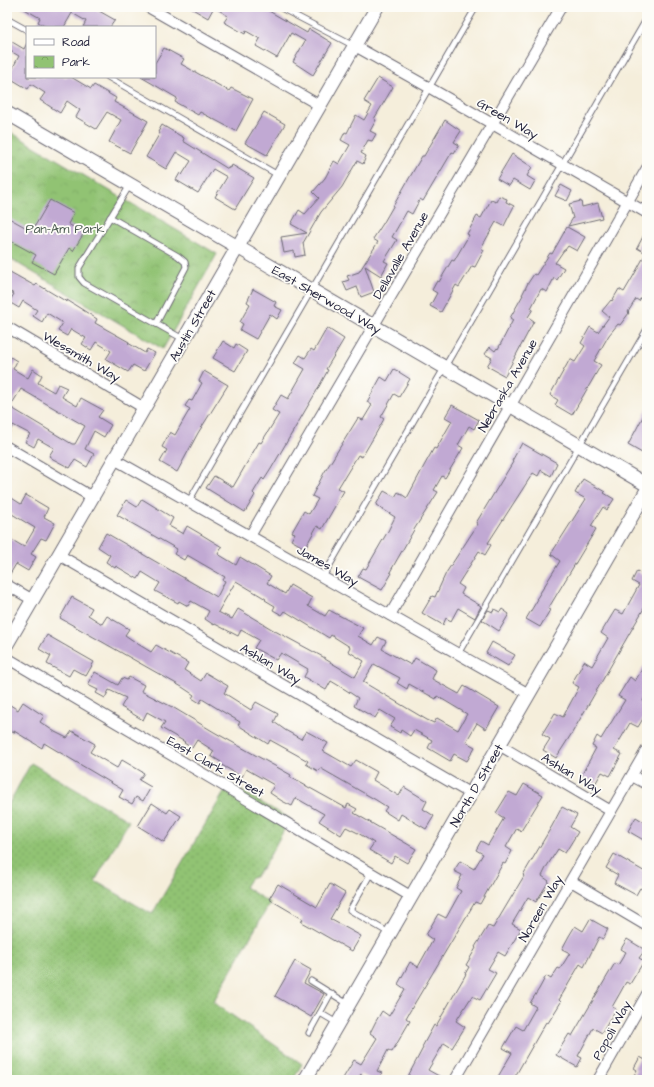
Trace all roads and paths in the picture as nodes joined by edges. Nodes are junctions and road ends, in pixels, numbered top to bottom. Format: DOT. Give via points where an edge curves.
graph roads {
  1 [pos="148,7"];
  2 [pos="279,7"];
  3 [pos="377,7"];
  4 [pos="476,7"];
  5 [pos="561,7"];
  6 [pos="647,18"];
  7 [pos="7,19"];
  8 [pos="26,29"];
  9 [pos="355,46"];
  10 [pos="110,78"];
  11 [pos="430,88"];
  12 [pos="320,106"];
  13 [pos="7,113"];
  14 [pos="492,124"];
  15 [pos="562,164"];
  16 [pos="647,168"];
  17 [pos="279,175"];
  18 [pos="131,185"];
  19 [pos="627,202"];
  20 [pos="647,214"];
  21 [pos="110,217"];
  22 [pos="238,247"];
  23 [pos="311,290"];
  24 [pos="156,324"];
  25 [pos="374,326"];
  26 [pos="7,327"];
  27 [pos="647,329"];
  28 [pos="184,339"];
  29 [pos="444,367"];
  30 [pos="510,405"];
  31 [pos="144,408"];
  32 [pos="580,446"];
  33 [pos="7,447"];
  34 [pos="114,459"];
  35 [pos="647,485"];
  36 [pos="647,490"];
  37 [pos="92,497"];
  38 [pos="188,501"];
  39 [pos="250,536"];
  40 [pos="59,555"];
  41 [pos="322,577"];
  42 [pos="7,585"];
  43 [pos="33,600"];
  44 [pos="390,615"];
  45 [pos="7,644"];
  46 [pos="458,654"];
  47 [pos="7,658"];
  48 [pos="529,694"];
  49 [pos="500,745"];
  50 [pos="647,750"];
  51 [pos="632,776"];
  52 [pos="647,784"];
  53 [pos="471,794"];
  54 [pos="611,811"];
  55 [pos="371,872"];
  56 [pos="571,881"];
  57 [pos="412,897"];
  58 [pos="647,926"];
  59 [pos="390,934"];
  60 [pos="310,981"];
  61 [pos="331,993"];
  62 [pos="647,994"];
  63 [pos="349,1004"];
  64 [pos="320,1013"];
  65 [pos="338,1024"];
  66 [pos="309,1033"];
  67 [pos="305,1080"];
  68 [pos="455,1080"];
  69 [pos="598,1080"];
  1 -- 12 [label="street"];
  2 -- 9 [label="lane"];
  3 -- 9 [label="street, Austin Street"];
  4 -- 11 [label="lane"];
  5 -- 14 [label="street, Dellavalle Avenue"];
  6 -- 15 [label="lane"];
  7 -- 8 [label="lane"];
  9 -- 11 [label="street, Green Way"];
  9 -- 12 [label="street, Austin Street"];
  10 -- 17 [label="lane"];
  11 -- 14 [label="street, Green Way"];
  11 -- 23 [label="lane"];
  12 -- 17 [label="street, Austin Street"];
  13 -- 18 [label="street, East Sherwood Way"];
  14 -- 15 [label="street, Green Way"];
  14 -- 25 [label="street, Dellavalle Avenue"];
  15 -- 19 [label="street, Green Way"];
  15 -- 29 [label="lane"];
  16 -- 19 [label="street, Nebraska Avenue"];
  17 -- 22 [label="street, Austin Street"];
  18 -- 21 [label="lane"];
  18 -- 22 [label="street, East Sherwood Way"];
  19 -- 20 [label="street, Green Way"];
  19 -- 30 [label="street, Nebraska Avenue"];
  21 -- 24 [label="lane" via="185,262 182,277"];
  21 -- 24 [label="lane" via="79,268 79,277 84,283"];
  22 -- 23 [label="street, East Sherwood Way"];
  22 -- 28 [label="street, Austin Street"];
  23 -- 25 [label="street, East Sherwood Way"];
  23 -- 38 [label="lane"];
  24 -- 28 [label="lane"];
  25 -- 29 [label="street, East Sherwood Way"];
  25 -- 39 [label="street, Dellavalle Avenue"];
  26 -- 31 [label="street, Wessmith Way"];
  27 -- 32 [label="lane"];
  28 -- 31 [label="street, Austin Street"];
  29 -- 30 [label="street, East Sherwood Way"];
  29 -- 41 [label="lane"];
  30 -- 32 [label="street, East Sherwood Way"];
  30 -- 44 [label="street, Nebraska Avenue"];
  31 -- 34 [label="street, Austin Street"];
  32 -- 35 [label="street, East Sherwood Way"];
  32 -- 46 [label="lane"];
  33 -- 37 [label="street"];
  34 -- 37 [label="street, Austin Street"];
  34 -- 38 [label="street, James Way"];
  36 -- 48 [label="street, North D Street"];
  37 -- 40 [label="street, Austin Street"];
  38 -- 39 [label="street, James Way"];
  39 -- 41 [label="street, James Way"];
  40 -- 43 [label="street, Austin Street"];
  40 -- 53 [label="street, Ashlan Way"];
  41 -- 44 [label="street, James Way"];
  42 -- 43 [label="street"];
  43 -- 45 [label="street, Austin Street"];
  44 -- 46 [label="street, James Way"];
  46 -- 48 [label="street, James Way"];
  47 -- 55 [label="street, East Clark Street"];
  48 -- 49 [label="street, North D Street"];
  49 -- 53 [label="street, North D Street"];
  49 -- 54 [label="street, Ashlan Way"];
  50 -- 51 [label="street, Noreen Way"];
  51 -- 52 [label="street"];
  51 -- 54 [label="street, Noreen Way"];
  53 -- 57 [label="street, North D Street"];
  54 -- 56 [label="street, Noreen Way"];
  55 -- 57 [label="street, East Clark Street"];
  55 -- 59 [label="lane" via="350,910"];
  56 -- 58 [label="street"];
  56 -- 68 [label="street, Noreen Way"];
  57 -- 59 [label="street, North D Street"];
  59 -- 63 [label="street, North D Street"];
  60 -- 61 [label="lane"];
  61 -- 63 [label="lane"];
  61 -- 64 [label="lane"];
  62 -- 69 [label="street, Popoli Way"];
  63 -- 65 [label="street, North D Street"];
  64 -- 65 [label="lane"];
  64 -- 66 [label="lane"];
  65 -- 67 [label="street, North D Street"];
}
